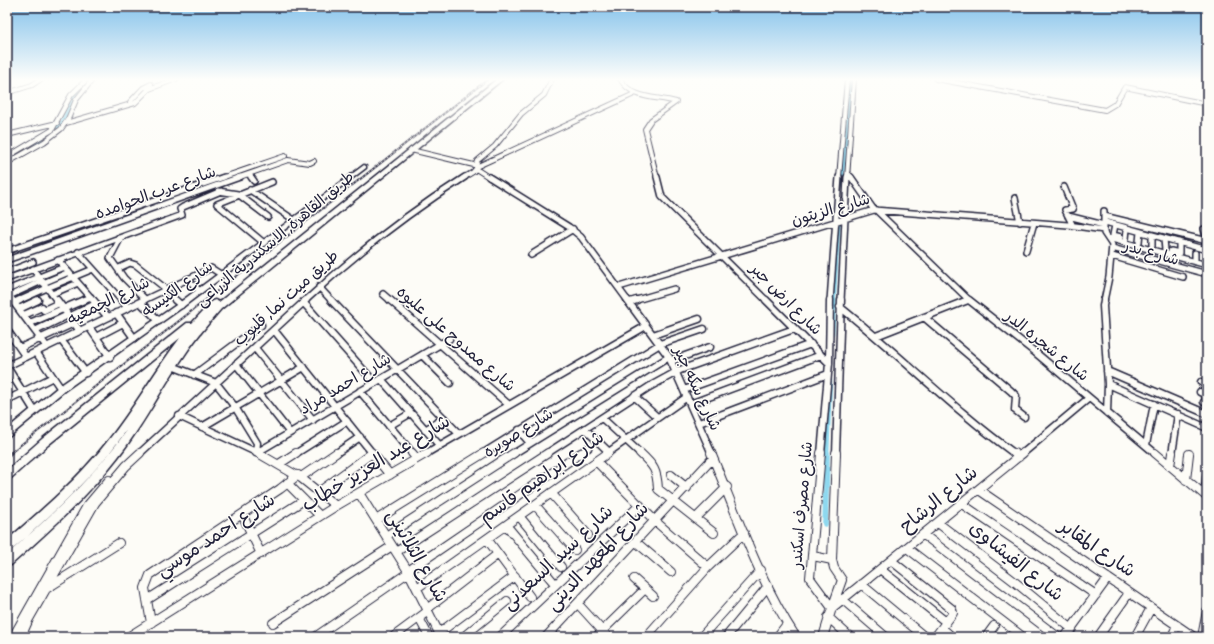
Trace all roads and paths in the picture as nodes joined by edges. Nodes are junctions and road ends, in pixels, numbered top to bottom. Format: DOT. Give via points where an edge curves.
graph roads {
  1 [pos="64,109"];
  2 [pos="72,109"];
  3 [pos="107,109"];
  4 [pos="112,109"];
  5 [pos="457,109"];
  6 [pos="462,109"];
  7 [pos="527,109"];
  8 [pos="602,109"];
  9 [pos="666,109"];
  10 [pos="845,109"];
  11 [pos="851,109"];
  12 [pos="67,121"];
  13 [pos="56,124"];
  14 [pos="7,137"];
  15 [pos="411,150"];
  16 [pos="286,156"];
  17 [pos="7,157"];
  18 [pos="314,161"];
  19 [pos="7,163"];
  20 [pos="364,167"];
  21 [pos="477,168"];
  22 [pos="848,173"];
  23 [pos="249,174"];
  24 [pos="254,181"];
  25 [pos="272,182"];
  26 [pos="1064,187"];
  27 [pos="208,189"];
  28 [pos="250,190"];
  29 [pos="221,191"];
  30 [pos="238,194"];
  31 [pos="1015,198"];
  32 [pos="875,210"];
  33 [pos="1068,216"];
  34 [pos="268,217"];
  35 [pos="294,220"];
  36 [pos="844,221"];
  37 [pos="1104,221"];
  38 [pos="836,222"];
  39 [pos="1020,222"];
  40 [pos="1034,223"];
  41 [pos="1115,225"];
  42 [pos="1073,226"];
  43 [pos="573,229"];
  44 [pos="1127,229"];
  45 [pos="1140,232"];
  46 [pos="1206,232"];
  47 [pos="59,233"];
  48 [pos="1152,235"];
  49 [pos="118,238"];
  50 [pos="1108,238"];
  51 [pos="1126,239"];
  52 [pos="1164,239"];
  53 [pos="1207,240"];
  54 [pos="61,242"];
  55 [pos="1139,242"];
  56 [pos="1179,242"];
  57 [pos="264,243"];
  58 [pos="1152,246"];
  59 [pos="1112,248"];
  60 [pos="1165,250"];
  61 [pos="1207,250"];
  62 [pos="7,251"];
  63 [pos="1026,251"];
  64 [pos="78,252"];
  65 [pos="1195,253"];
  66 [pos="531,255"];
  67 [pos="722,256"];
  68 [pos="1112,256"];
  69 [pos="7,260"];
  70 [pos="58,260"];
  71 [pos="33,262"];
  72 [pos="1195,262"];
  73 [pos="1207,265"];
  74 [pos="64,267"];
  75 [pos="1183,267"];
  76 [pos="119,268"];
  77 [pos="32,269"];
  78 [pos="93,269"];
  79 [pos="7,272"];
  80 [pos="69,272"];
  81 [pos="222,274"];
  82 [pos="1205,274"];
  83 [pos="73,277"];
  84 [pos="7,279"];
  85 [pos="187,279"];
  86 [pos="1204,280"];
  87 [pos="43,283"];
  88 [pos="78,283"];
  89 [pos="319,287"];
  90 [pos="619,287"];
  91 [pos="674,289"];
  92 [pos="7,290"];
  93 [pos="165,290"];
  94 [pos="200,291"];
  95 [pos="52,294"];
  96 [pos="383,294"];
  97 [pos="8,295"];
  98 [pos="91,297"];
  99 [pos="38,300"];
  100 [pos="143,300"];
  101 [pos="969,301"];
  102 [pos="303,302"];
  103 [pos="630,302"];
  104 [pos="14,303"];
  105 [pos="59,303"];
  106 [pos="96,304"];
  107 [pos="181,305"];
  108 [pos="840,307"];
  109 [pos="128,308"];
  110 [pos="19,309"];
  111 [pos="64,310"];
  112 [pos="116,313"];
  113 [pos="24,315"];
  114 [pos="69,316"];
  115 [pos="108,317"];
  116 [pos="199,318"];
  117 [pos="699,318"];
  118 [pos="925,318"];
  119 [pos="159,321"];
  120 [pos="74,323"];
  121 [pos="123,323"];
  122 [pos="30,324"];
  123 [pos="261,325"];
  124 [pos="646,326"];
  125 [pos="89,327"];
  126 [pos="704,329"];
  127 [pos="794,329"];
  128 [pos="7,330"];
  129 [pos="274,330"];
  130 [pos="36,331"];
  131 [pos="80,331"];
  132 [pos="653,334"];
  133 [pos="96,337"];
  134 [pos="877,337"];
  135 [pos="41,338"];
  136 [pos="134,338"];
  137 [pos="449,339"];
  138 [pos="61,340"];
  139 [pos="440,344"];
  140 [pos="660,344"];
  141 [pos="811,344"];
  142 [pos="47,347"];
  143 [pos="710,347"];
  144 [pos="20,348"];
  145 [pos="255,348"];
  146 [pos="36,352"];
  147 [pos="422,355"];
  148 [pos="821,355"];
  149 [pos="26,357"];
  150 [pos="110,357"];
  151 [pos="670,359"];
  152 [pos="829,363"];
  153 [pos="236,364"];
  154 [pos="172,366"];
  155 [pos="7,367"];
  156 [pos="304,367"];
  157 [pos="398,369"];
  158 [pos="1107,371"];
  159 [pos="86,373"];
  160 [pos="676,373"];
  161 [pos="828,374"];
  162 [pos="194,375"];
  163 [pos="53,377"];
  164 [pos="381,379"];
  165 [pos="281,380"];
  166 [pos="216,383"];
  167 [pos="375,383"];
  168 [pos="450,383"];
  169 [pos="1108,384"];
  170 [pos="61,389"];
  171 [pos="684,390"];
  172 [pos="360,391"];
  173 [pos="24,392"];
  174 [pos="1200,392"];
  175 [pos="259,393"];
  176 [pos="1207,395"];
  177 [pos="634,396"];
  178 [pos="1089,398"];
  179 [pos="7,400"];
  180 [pos="689,400"];
  181 [pos="1154,404"];
  182 [pos="509,405"];
  183 [pos="335,406"];
  184 [pos="235,407"];
  185 [pos="34,410"];
  186 [pos="411,413"];
  187 [pos="1107,413"];
  188 [pos="1178,414"];
  189 [pos="1207,414"];
  190 [pos="180,416"];
  191 [pos="657,417"];
  192 [pos="1024,417"];
  193 [pos="444,418"];
  194 [pos="602,418"];
  195 [pos="313,420"];
  196 [pos="347,421"];
  197 [pos="700,423"];
  198 [pos="389,426"];
  199 [pos="202,427"];
  200 [pos="1207,428"];
  201 [pos="585,429"];
  202 [pos="8,430"];
  203 [pos="426,430"];
  204 [pos="519,430"];
  205 [pos="290,433"];
  206 [pos="459,434"];
  207 [pos="360,437"];
  208 [pos="627,440"];
  209 [pos="530,443"];
  210 [pos="1146,445"];
  211 [pos="440,446"];
  212 [pos="588,448"];
  213 [pos="609,452"];
  214 [pos="256,453"];
  215 [pos="372,453"];
  216 [pos="1189,454"];
  217 [pos="1019,457"];
  218 [pos="713,458"];
  219 [pos="417,459"];
  220 [pos="596,461"];
  221 [pos="279,464"];
  222 [pos="126,466"];
  223 [pos="1170,466"];
  224 [pos="390,475"];
  225 [pos="671,475"];
  226 [pos="7,476"];
  227 [pos="300,476"];
  228 [pos="1207,476"];
  229 [pos="1186,480"];
  230 [pos="287,483"];
  231 [pos="727,487"];
  232 [pos="687,488"];
  233 [pos="320,490"];
  234 [pos="979,490"];
  235 [pos="551,493"];
  236 [pos="359,494"];
  237 [pos="1206,496"];
  238 [pos="304,500"];
  239 [pos="675,501"];
  240 [pos="640,504"];
  241 [pos="962,504"];
  242 [pos="535,505"];
  243 [pos="336,506"];
  244 [pos="59,508"];
  245 [pos="242,514"];
  246 [pos="320,516"];
  247 [pos="519,516"];
  248 [pos="696,518"];
  249 [pos="376,520"];
  250 [pos="655,521"];
  251 [pos="938,523"];
  252 [pos="506,525"];
  253 [pos="714,533"];
  254 [pos="744,533"];
  255 [pos="251,534"];
  256 [pos="588,535"];
  257 [pos="924,535"];
  258 [pos="386,536"];
  259 [pos="487,539"];
  260 [pos="636,542"];
  261 [pos="119,543"];
  262 [pos="7,547"];
  263 [pos="907,548"];
  264 [pos="394,549"];
  265 [pos="575,550"];
  266 [pos="261,554"];
  267 [pos="498,554"];
  268 [pos="813,556"];
  269 [pos="832,560"];
  270 [pos="7,561"];
  271 [pos="892,561"];
  272 [pos="561,567"];
  273 [pos="708,567"];
  274 [pos="880,569"];
  275 [pos="761,570"];
  276 [pos="408,571"];
  277 [pos="671,572"];
  278 [pos="515,576"];
  279 [pos="1108,578"];
  280 [pos="634,579"];
  281 [pos="555,584"];
  282 [pos="861,584"];
  283 [pos="768,586"];
  284 [pos="418,588"];
  285 [pos="645,589"];
  286 [pos="46,590"];
  287 [pos="1129,592"];
  288 [pos="1096,595"];
  289 [pos="653,596"];
  290 [pos="530,597"];
  291 [pos="842,599"];
  292 [pos="147,600"];
  293 [pos="507,601"];
  294 [pos="578,604"];
  295 [pos="832,608"];
  296 [pos="1151,608"];
  297 [pos="428,610"];
  298 [pos="1207,616"];
  299 [pos="828,617"];
  300 [pos="419,618"];
  301 [pos="151,623"];
  302 [pos="273,623"];
  303 [pos="788,624"];
  304 [pos="944,625"];
  305 [pos="1177,625"];
  306 [pos="994,626"];
  307 [pos="1072,629"];
  308 [pos="602,630"];
  309 [pos="440,635"];
  310 [pos="12,637"];
  311 [pos="21,637"];
  312 [pos="128,637"];
  313 [pos="315,637"];
  314 [pos="393,637"];
  315 [pos="430,637"];
  316 [pos="463,637"];
  317 [pos="500,637"];
  318 [pos="546,637"];
  319 [pos="596,637"];
  320 [pos="608,637"];
  321 [pos="646,637"];
  322 [pos="701,637"];
  323 [pos="726,637"];
  324 [pos="777,637"];
  325 [pos="796,637"];
  326 [pos="824,637"];
  327 [pos="850,637"];
  328 [pos="886,637"];
  329 [pos="925,637"];
  330 [pos="935,637"];
  331 [pos="952,637"];
  332 [pos="986,637"];
  333 [pos="1023,637"];
  334 [pos="1058,637"];
  335 [pos="1065,637"];
  336 [pos="1098,637"];
  337 [pos="1135,637"];
  338 [pos="1172,637"];
  339 [pos="1194,637"];
  340 [pos="1202,637"];
  1 -- 13 [label="street"];
  2 -- 12 [label="street"];
  3 -- 12 [label="street"];
  4 -- 12 [label="street"];
  5 -- 116 [label="highway, طريق القاهرة, الاسكندرية الزراعى" via="224,295"];
  6 -- 15 [label="highway, طريق القاهرة, الاسكندرية الزراعى"];
  7 -- 21 [label="street" via="495,146 477,161"];
  8 -- 21 [label="street"];
  9 -- 67 [label="street, شارع ارض جبر" via="646,126 659,193"];
  10 -- 38 [label="street, شارع مصرف اسكندر"];
  11 -- 22 [label="street, شارع مصرف اسكندر"];
  12 -- 19 [label="street" via="51,137"];
  13 -- 14 [label="street"];
  13 -- 17 [label="street" via="48,134"];
  15 -- 21 [label="street, شارع سكه جير"];
  15 -- 154 [label="highway, طريق القاهرة, الاسكندرية الزراعى" via="218,307 198,329"];
  16 -- 47 [label="street"];
  18 -- 23 [label="street, شارع عرب الحوامده" via="310,163 288,160"];
  20 -- 35 [label="main road, شارع الكنيسه"];
  21 -- 43 [label="street, شارع سكه جير"];
  21 -- 89 [label="street, طريق ميت نما, قليوب" via="383,234"];
  22 -- 32 [label="street, شارع شجره الدر"];
  22 -- 36 [label="street, شارع مصرف اسكندر"];
  23 -- 24 [label="street"];
  23 -- 27 [label="street, شارع عرب الحوامده"];
  25 -- 28 [label="street"];
  26 -- 33 [label="street" via="1073,209 1065,210"];
  27 -- 29 [label="street"];
  27 -- 54 [label="street, شارع عرب الحوامده"];
  28 -- 30 [label="street"];
  28 -- 35 [label="street"];
  29 -- 30 [label="street"];
  29 -- 49 [label="street" via="183,207 180,209 182,215"];
  30 -- 34 [label="street"];
  30 -- 57 [label="street" via="217,204"];
  31 -- 39 [label="street"];
  32 -- 36 [label="street, شارع الزيتون"];
  32 -- 39 [label="street, شارع الزيتون"];
  32 -- 101 [label="street, شارع شجره الدر"];
  33 -- 37 [label="street"];
  33 -- 42 [label="street"];
  35 -- 57 [label="main road, شارع الكنيسه"];
  36 -- 38 [label="street, شارع الزيتون"];
  36 -- 108 [label="street, شارع مصرف اسكندر"];
  37 -- 41 [label="street"];
  37 -- 42 [label="street, شارع الزيتون"];
  37 -- 50 [label="street"];
  37 -- 53 [label="street"];
  38 -- 67 [label="street, شارع الزيتون"];
  38 -- 152 [label="street, شارع مصرف اسكندر" via="830,299"];
  39 -- 40 [label="street, شارع الزيتون"];
  40 -- 42 [label="street, شارع الزيتون"];
  40 -- 63 [label="street"];
  41 -- 44 [label="street"];
  41 -- 51 [label="street" via="1114,235"];
  43 -- 66 [label="street"];
  43 -- 90 [label="street, شارع سكه جير" via="588,243"];
  44 -- 45 [label="street"];
  44 -- 51 [label="street"];
  45 -- 48 [label="street"];
  45 -- 55 [label="street"];
  46 -- 53 [label="street"];
  47 -- 54 [label="street"];
  47 -- 62 [label="street"];
  48 -- 52 [label="street"];
  48 -- 58 [label="street"];
  49 -- 64 [label="street"];
  49 -- 76 [label="street" via="120,240 110,258"];
  50 -- 59 [label="street"];
  50 -- 72 [label="street"];
  51 -- 55 [label="street"];
  52 -- 56 [label="street"];
  52 -- 60 [label="street"];
  54 -- 69 [label="street, شارع عرب الحوامده"];
  55 -- 58 [label="street"];
  56 -- 60 [label="street" via="1179,253"];
  56 -- 61 [label="street"];
  57 -- 81 [label="main road, شارع الكنيسه"];
  58 -- 60 [label="street"];
  59 -- 68 [label="street"];
  59 -- 75 [label="street"];
  64 -- 70 [label="street"];
  64 -- 78 [label="street"];
  65 -- 72 [label="street"];
  67 -- 90 [label="street, شارع الزيتون"];
  67 -- 127 [label="street, شارع ارض جبر"];
  68 -- 75 [label="street, شارع بدر" via="1183,279"];
  68 -- 158 [label="street" via="1103,306"];
  70 -- 74 [label="street"];
  70 -- 77 [label="street"];
  71 -- 79 [label="street"];
  72 -- 73 [label="street"];
  74 -- 80 [label="street"];
  74 -- 87 [label="street"];
  75 -- 82 [label="street"];
  76 -- 93 [label="street" via="130,263"];
  76 -- 100 [label="street"];
  77 -- 84 [label="street"];
  77 -- 87 [label="street"];
  78 -- 83 [label="street"];
  78 -- 109 [label="street"];
  80 -- 83 [label="street"];
  80 -- 87 [label="street"];
  81 -- 85 [label="street, شارع الجمعيه" via="212,268"];
  81 -- 94 [label="main road, شارع الكنيسه"];
  82 -- 86 [label="street"];
  83 -- 87 [label="street"];
  83 -- 88 [label="street"];
  85 -- 93 [label="street, شارع الجمعيه"];
  85 -- 94 [label="street"];
  87 -- 92 [label="street"];
  87 -- 95 [label="street"];
  87 -- 97 [label="street"];
  87 -- 104 [label="street"];
  88 -- 95 [label="street"];
  88 -- 98 [label="street"];
  89 -- 102 [label="street, طريق ميت نما, قليوب"];
  89 -- 157 [label="street"];
  90 -- 103 [label="street, شارع سكه جير"];
  91 -- 103 [label="street"];
  93 -- 100 [label="street, شارع الجمعيه"];
  93 -- 107 [label="street"];
  94 -- 107 [label="main road, شارع الكنيسه"];
  95 -- 105 [label="street"];
  96 -- 139 [label="street, شارع ممدوح على عليوه"];
  97 -- 104 [label="street"];
  98 -- 106 [label="street"];
  98 -- 111 [label="street"];
  99 -- 110 [label="street"];
  100 -- 109 [label="street, شارع الجمعيه"];
  100 -- 119 [label="street"];
  101 -- 118 [label="street"];
  101 -- 178 [label="street, شارع شجره الدر"];
  102 -- 129 [label="street, طريق ميت نما, قليوب"];
  102 -- 167 [label="street"];
  103 -- 124 [label="street, شارع سكه جير"];
  104 -- 110 [label="street"];
  105 -- 111 [label="street"];
  105 -- 113 [label="street"];
  106 -- 114 [label="street"];
  106 -- 115 [label="street"];
  107 -- 119 [label="main road, شارع الكنيسه"];
  108 -- 134 [label="street"];
  108 -- 269 [label="street, شارع مصرف اسكندر"];
  109 -- 112 [label="street, شارع الجمعيه"];
  110 -- 113 [label="street"];
  111 -- 114 [label="street"];
  111 -- 122 [label="street"];
  112 -- 115 [label="street, شارع الجمعيه"];
  112 -- 121 [label="street"];
  113 -- 122 [label="street"];
  114 -- 120 [label="street"];
  114 -- 130 [label="street"];
  115 -- 125 [label="street, شارع الجمعيه"];
  116 -- 226 [label="highway" via="45,442"];
  116 -- 244 [label="highway, طريق القاهرة, الاسكندرية الزراعى" via="122,431"];
  117 -- 132 [label="street"];
  118 -- 134 [label="street"];
  118 -- 192 [label="street" via="1011,391 1016,396 1015,410"];
  119 -- 136 [label="main road, شارع الكنيسه"];
  120 -- 131 [label="street"];
  120 -- 135 [label="street"];
  121 -- 133 [label="street"];
  121 -- 136 [label="street"];
  122 -- 130 [label="street"];
  123 -- 162 [label="street"];
  124 -- 132 [label="street, شارع سكه جير"];
  124 -- 182 [label="street, شارع عبد العزيز خطاب"];
  125 -- 131 [label="street, شارع الجمعيه"];
  125 -- 133 [label="street"];
  126 -- 140 [label="street"];
  127 -- 141 [label="street, شارع ارض جبر"];
  127 -- 160 [label="street"];
  128 -- 144 [label="street"];
  129 -- 145 [label="street, طريق ميت نما, قليوب"];
  129 -- 156 [label="street"];
  130 -- 135 [label="street"];
  131 -- 138 [label="street, شارع الجمعيه"];
  132 -- 140 [label="street, شارع سكه جير"];
  133 -- 150 [label="street"];
  134 -- 217 [label="street" via="983,431"];
  135 -- 142 [label="street"];
  135 -- 144 [label="street"];
  136 -- 150 [label="main road, شارع الكنيسه"];
  137 -- 139 [label="street, شارع احمد مراد"];
  138 -- 142 [label="street, شارع الجمعيه"];
  138 -- 159 [label="street"];
  139 -- 147 [label="street, شارع احمد مراد"];
  139 -- 182 [label="street, شارع ممدوح على عليوه"];
  140 -- 151 [label="street, شارع سكه جير"];
  140 -- 204 [label="street"];
  141 -- 148 [label="street, شارع ارض جبر"];
  141 -- 171 [label="street"];
  142 -- 146 [label="street, شارع الجمعيه"];
  143 -- 151 [label="street, شارع صويره"];
  144 -- 149 [label="street"];
  145 -- 153 [label="street, طريق ميت نما, قليوب"];
  145 -- 165 [label="street"];
  146 -- 149 [label="street, شارع الجمعيه"];
  146 -- 163 [label="street"];
  147 -- 157 [label="street, شارع احمد مراد"];
  147 -- 168 [label="street"];
  148 -- 152 [label="street, شارع ارض جبر"];
  148 -- 180 [label="street, شارع ابراهيم قاسم"];
  149 -- 155 [label="street, شارع الجمعيه"];
  150 -- 159 [label="main road, شارع الكنيسه"];
  151 -- 160 [label="street, شارع سكه جير"];
  151 -- 209 [label="street, شارع صويره"];
  152 -- 161 [label="street, شارع مصرف اسكندر"];
  153 -- 166 [label="street, طريق ميت نما, قليوب"];
  153 -- 175 [label="street"];
  154 -- 162 [label="street"];
  154 -- 244 [label="highway, طريق القاهرة, الاسكندرية الزراعى" via="115,454"];
  155 -- 173 [label="street"];
  156 -- 165 [label="street"];
  156 -- 183 [label="street"];
  157 -- 164 [label="street, شارع احمد مراد"];
  157 -- 193 [label="street"];
  158 -- 169 [label="street"];
  158 -- 189 [label="street"];
  159 -- 170 [label="main road, شارع الكنيسه"];
  160 -- 171 [label="street, شارع سكه جير"];
  160 -- 177 [label="street"];
  161 -- 197 [label="street"];
  161 -- 268 [label="street, شارع مصرف اسكندر"];
  162 -- 166 [label="street"];
  163 -- 170 [label="street"];
  163 -- 173 [label="street"];
  164 -- 167 [label="street, شارع احمد مراد"];
  164 -- 186 [label="street"];
  165 -- 175 [label="street"];
  165 -- 195 [label="street"];
  166 -- 184 [label="street"];
  166 -- 190 [label="street, طريق ميت نما, قليوب"];
  167 -- 172 [label="street, شارع احمد مراد"];
  169 -- 181 [label="street"];
  169 -- 187 [label="street"];
  170 -- 185 [label="main road, شارع الكنيسه"];
  171 -- 180 [label="street, شارع سكه جير"];
  172 -- 183 [label="street, شارع احمد مراد"];
  172 -- 198 [label="street"];
  173 -- 179 [label="street"];
  173 -- 185 [label="street"];
  174 -- 176 [label="street"];
  175 -- 184 [label="street"];
  175 -- 205 [label="street"];
  177 -- 191 [label="street"];
  177 -- 194 [label="street"];
  178 -- 187 [label="street, شارع شجره الدر"];
  178 -- 217 [label="street, شارع الرشاح"];
  180 -- 191 [label="street, شارع ابراهيم قاسم"];
  180 -- 197 [label="street, شارع سكه جير"];
  181 -- 188 [label="street"];
  181 -- 210 [label="street"];
  182 -- 206 [label="street, شارع عبد العزيز خطاب"];
  183 -- 195 [label="street, شارع احمد مراد"];
  183 -- 196 [label="street"];
  184 -- 199 [label="street"];
  184 -- 214 [label="street" via="257,443"];
  185 -- 202 [label="main road, شارع الكنيسه"];
  186 -- 198 [label="street"];
  186 -- 203 [label="street"];
  187 -- 210 [label="street, شارع شجره الدر"];
  188 -- 200 [label="street"];
  188 -- 223 [label="street"];
  190 -- 199 [label="street"];
  190 -- 222 [label="street, طريق ميت نما, قليوب"];
  191 -- 208 [label="street, شارع ابراهيم قاسم"];
  193 -- 203 [label="street"];
  193 -- 206 [label="street"];
  194 -- 201 [label="street"];
  194 -- 208 [label="street"];
  195 -- 205 [label="street, شارع احمد مراد"];
  196 -- 207 [label="street"];
  196 -- 221 [label="street"];
  197 -- 218 [label="street, شارع سكه جير"];
  198 -- 219 [label="street"];
  199 -- 214 [label="street"];
  201 -- 213 [label="street"];
  201 -- 264 [label="street"];
  203 -- 211 [label="street"];
  204 -- 209 [label="street"];
  204 -- 249 [label="street"];
  205 -- 214 [label="street, شارع احمد مراد"];
  206 -- 211 [label="street, شارع عبد العزيز خطاب"];
  207 -- 215 [label="street"];
  207 -- 227 [label="street"];
  208 -- 213 [label="street, شارع ابراهيم قاسم"];
  208 -- 239 [label="street" via="655,468 658,489"];
  209 -- 258 [label="street, شارع صويره"];
  210 -- 223 [label="street, شارع شجره الدر"];
  211 -- 219 [label="street, شارع عبد العزيز خطاب"];
  212 -- 276 [label="street"];
  213 -- 220 [label="street, شارع ابراهيم قاسم"];
  214 -- 221 [label="street"];
  215 -- 224 [label="street"];
  215 -- 233 [label="street"];
  216 -- 229 [label="street"];
  217 -- 234 [label="street, شارع الرشاح"];
  218 -- 231 [label="street, شارع سكه جير"];
  218 -- 232 [label="street, شارع المعهد الدينى"];
  219 -- 224 [label="street, شارع عبد العزيز خطاب"];
  220 -- 235 [label="street, شارع ابراهيم قاسم"];
  220 -- 240 [label="street"];
  221 -- 227 [label="street"];
  222 -- 286 [label="street, طريق ميت نما, قليوب" via="95,503"];
  222 -- 310 [label="street, طريق ميت نما, قليوب" via="101,487 87,506"];
  223 -- 229 [label="street, شارع شجره الدر"];
  224 -- 236 [label="street, شارع عبد العزيز خطاب"];
  225 -- 232 [label="street"];
  227 -- 230 [label="street"];
  227 -- 233 [label="street"];
  228 -- 237 [label="street"];
  229 -- 237 [label="street, شارع شجره الدر"];
  230 -- 238 [label="street"];
  230 -- 245 [label="street"];
  231 -- 248 [label="street"];
  231 -- 254 [label="street, شارع سكه جير"];
  232 -- 239 [label="street, شارع المعهد الدينى"];
  233 -- 243 [label="street"];
  234 -- 241 [label="street, شارع الرشاح"];
  234 -- 279 [label="street, شارع المقابر"];
  235 -- 242 [label="street, شارع ابراهيم قاسم"];
  235 -- 256 [label="street"];
  236 -- 243 [label="street, شارع عبد العزيز خطاب"];
  236 -- 249 [label="street, شارع الثلاثينى"];
  238 -- 246 [label="street"];
  238 -- 255 [label="street, شارع احمد موسي"];
  239 -- 248 [label="street"];
  239 -- 250 [label="street, شارع المعهد الدينى"];
  240 -- 250 [label="street"];
  240 -- 281 [label="street, شارع سيد السعدنى"];
  241 -- 251 [label="street, شارع الرشاح"];
  241 -- 288 [label="street"];
  242 -- 247 [label="street, شارع ابراهيم قاسم"];
  242 -- 265 [label="street"];
  243 -- 246 [label="street, شارع عبد العزيز خطاب"];
  244 -- 262 [label="highway, طريق القاهرة, الاسكندرية الزراعى"];
  244 -- 270 [label="highway, طريق القاهرة, الاسكندرية الزراعى"];
  245 -- 255 [label="street"];
  245 -- 292 [label="street" via="154,571 146,579"];
  246 -- 266 [label="street, شارع عبد العزيز خطاب"];
  247 -- 252 [label="street, شارع ابراهيم قاسم"];
  247 -- 272 [label="street"];
  248 -- 253 [label="street"];
  249 -- 258 [label="street, شارع الثلاثينى"];
  250 -- 260 [label="street, شارع المعهد الدينى"];
  250 -- 273 [label="street"];
  251 -- 257 [label="street, شارع الرشاح"];
  251 -- 307 [label="street, شارع الفيشاوى" via="1016,582"];
  252 -- 259 [label="street, شارع ابراهيم قاسم"];
  252 -- 281 [label="street"];
  254 -- 273 [label="street"];
  254 -- 275 [label="street, شارع سكه جير"];
  255 -- 266 [label="street"];
  255 -- 292 [label="street, شارع احمد موسي"];
  257 -- 263 [label="street, شارع الرشاح"];
  257 -- 334 [label="street"];
  258 -- 264 [label="street, شارع الثلاثينى"];
  259 -- 267 [label="street"];
  259 -- 284 [label="street, شارع ابراهيم قاسم"];
  260 -- 277 [label="street"];
  260 -- 294 [label="street, شارع المعهد الدينى"];
  261 -- 286 [label="street"];
  263 -- 271 [label="street, شارع الرشاح"];
  263 -- 333 [label="street"];
  264 -- 276 [label="street, شارع الثلاثينى"];
  264 -- 302 [label="street"];
  266 -- 301 [label="street, شارع عبد العزيز خطاب"];
  267 -- 278 [label="street"];
  267 -- 297 [label="street"];
  268 -- 269 [label="street"];
  268 -- 295 [label="street, شارع مصرف اسكندر" via="811,583 826,596"];
  269 -- 295 [label="street, شارع مصرف اسكندر" via="842,580"];
  271 -- 274 [label="street, شارع الرشاح"];
  271 -- 304 [label="street" via="953,611"];
  273 -- 321 [label="street"];
  274 -- 282 [label="street, شارع الرشاح"];
  274 -- 304 [label="street"];
  275 -- 283 [label="street, شارع سكه جير"];
  275 -- 322 [label="street"];
  276 -- 284 [label="street, شارع الثلاثينى"];
  276 -- 313 [label="street"];
  278 -- 290 [label="street"];
  278 -- 309 [label="street"];
  279 -- 287 [label="street, شارع المقابر"];
  279 -- 288 [label="street"];
  280 -- 285 [label="street"];
  281 -- 317 [label="street, شارع سيد السعدنى"];
  282 -- 291 [label="street, شارع الرشاح"];
  282 -- 329 [label="street"];
  283 -- 303 [label="street, شارع سكه جير"];
  283 -- 323 [label="street"];
  284 -- 297 [label="street, شارع الثلاثينى"];
  285 -- 289 [label="street"];
  285 -- 308 [label="street"];
  286 -- 311 [label="street, طريق ميت نما, قليوب"];
  287 -- 296 [label="street, شارع المقابر"];
  287 -- 336 [label="street"];
  288 -- 307 [label="street"];
  291 -- 295 [label="street, شارع الرشاح"];
  291 -- 328 [label="street"];
  292 -- 301 [label="street"];
  293 -- 316 [label="street"];
  294 -- 308 [label="street"];
  294 -- 318 [label="street, شارع المعهد الدينى"];
  295 -- 299 [label="street, شارع الرشاح"];
  296 -- 305 [label="street, شارع المقابر"];
  296 -- 337 [label="street"];
  297 -- 300 [label="street"];
  297 -- 309 [label="street, شارع الثلاثينى"];
  298 -- 340 [label="street"];
  299 -- 326 [label="street, شارع الرشاح"];
  299 -- 327 [label="street"];
  300 -- 314 [label="street"];
  300 -- 315 [label="street, شارع الثلاثينى"];
  301 -- 312 [label="street, شارع عبد العزيز خطاب"];
  303 -- 324 [label="street"];
  303 -- 325 [label="street, شارع سكه جير"];
  304 -- 330 [label="street"];
  304 -- 331 [label="street"];
  305 -- 338 [label="street"];
  305 -- 339 [label="street, شارع المقابر"];
  306 -- 332 [label="street"];
  307 -- 335 [label="street"];
  308 -- 319 [label="street"];
  308 -- 320 [label="street"];
}
